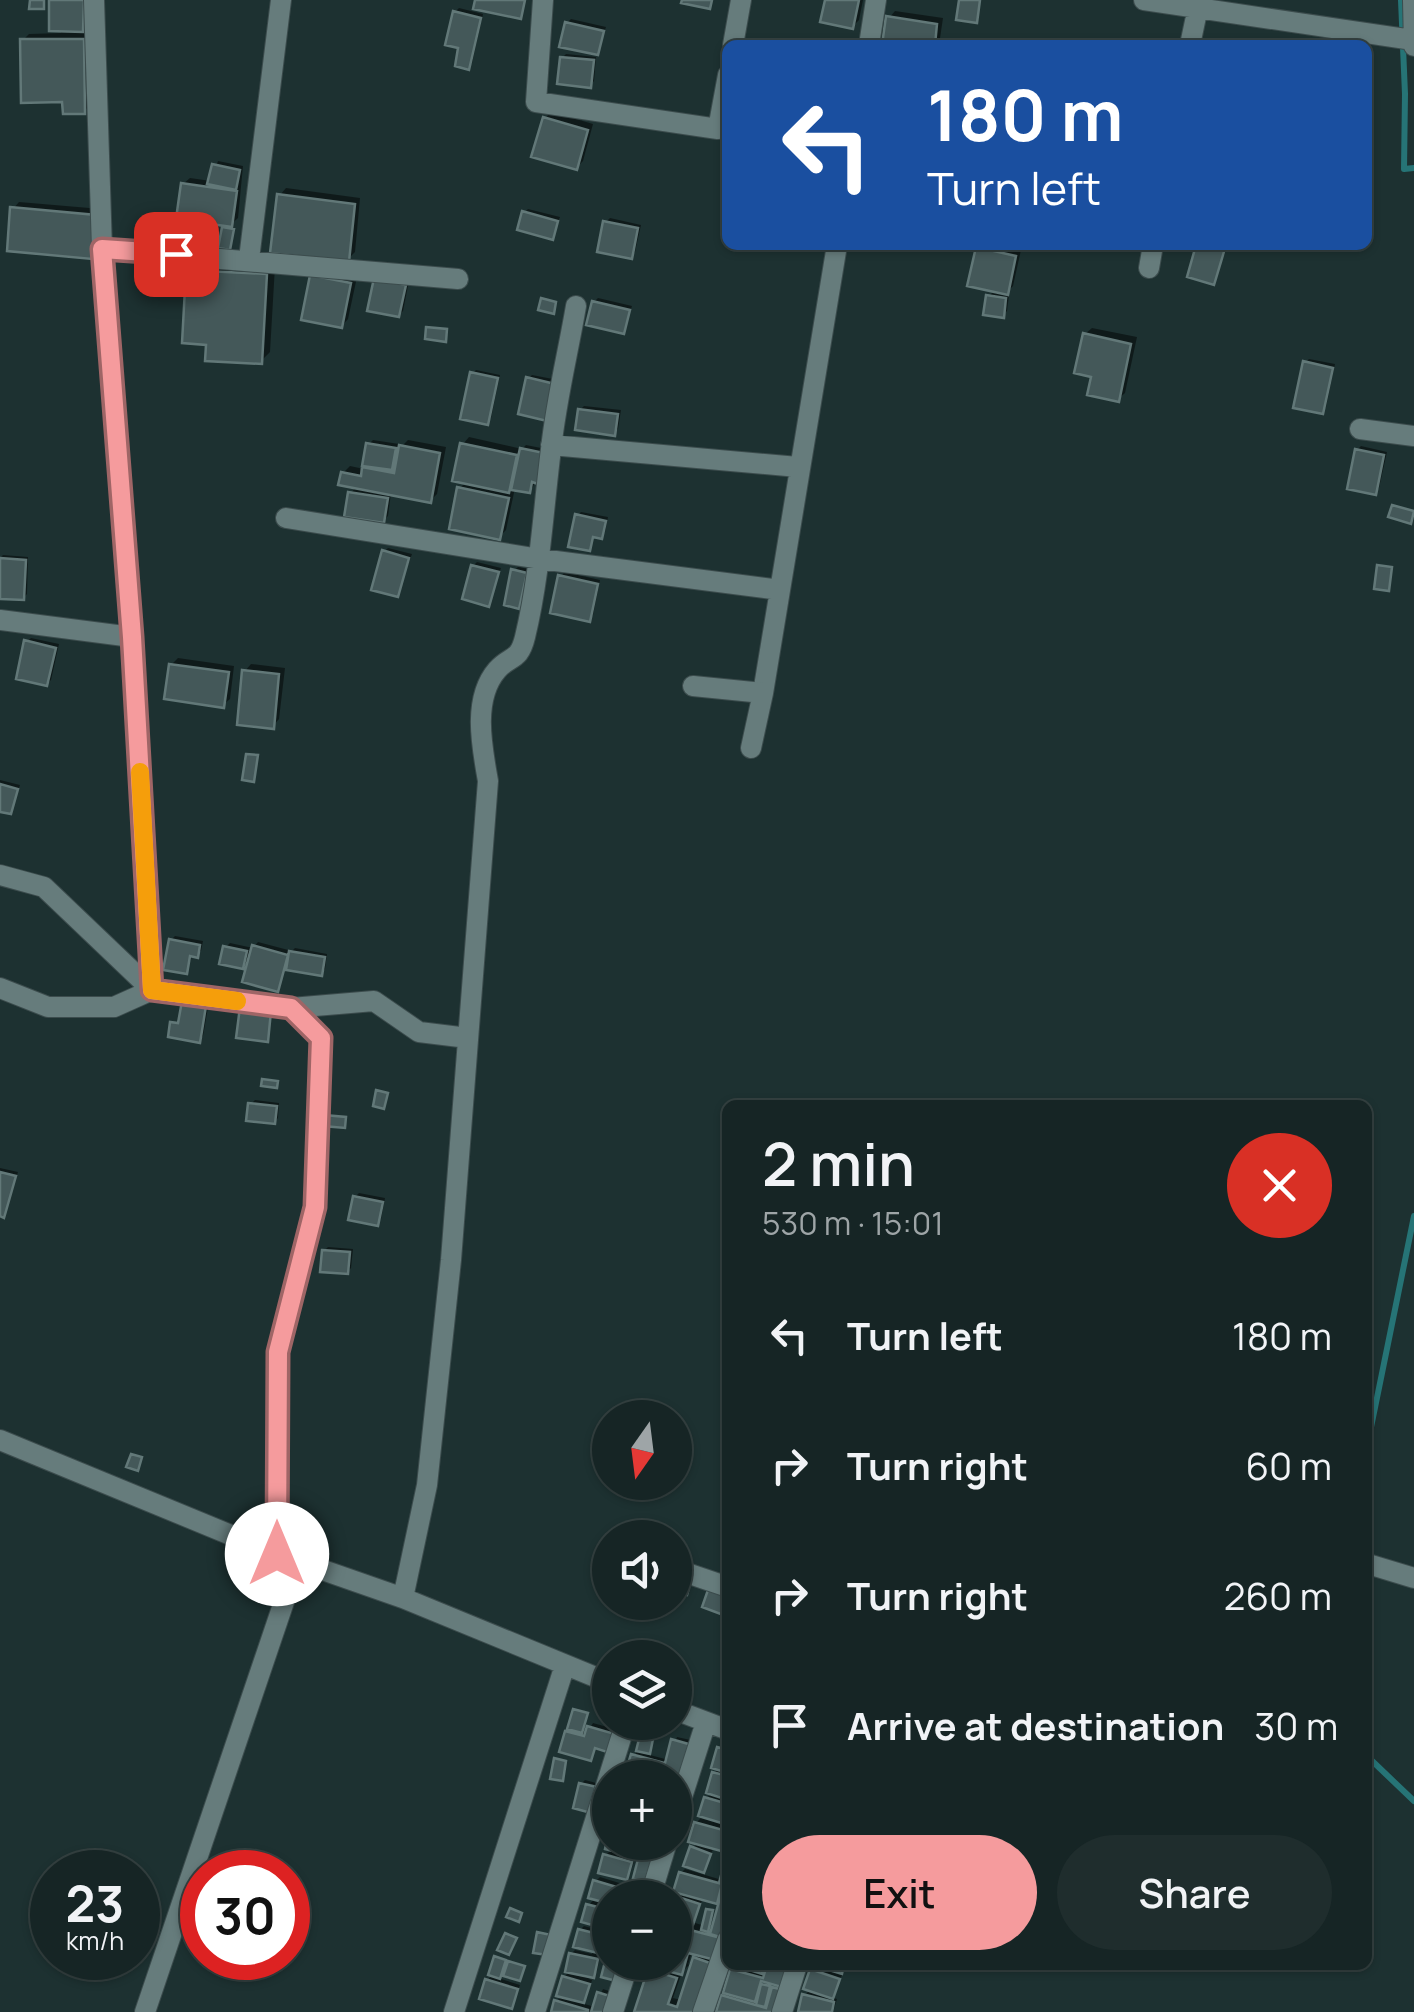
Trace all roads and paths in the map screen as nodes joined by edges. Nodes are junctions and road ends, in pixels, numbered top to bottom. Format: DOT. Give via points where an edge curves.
graph roads {
  1 [pos="94,0"];
  2 [pos="281,0"];
  3 [pos="544,0"];
  4 [pos="741,0"];
  5 [pos="876,0"];
  6 [pos="1144,0"];
  7 [pos="1413,0"];
  8 [pos="1198,7"];
  9 [pos="734,40"];
  10 [pos="870,40"];
  11 [pos="1191,40"];
  12 [pos="1408,40"];
  13 [pos="722,107"];
  14 [pos="102,249"];
  15 [pos="835,250"];
  16 [pos="1152,250"];
  17 [pos="249,259"];
  18 [pos="1149,268"];
  19 [pos="458,279"];
  20 [pos="576,306"];
  21 [pos="1360,429"];
  22 [pos="1414,436"];
  23 [pos="551,444"];
  24 [pos="798,467"];
  25 [pos="286,518"];
  26 [pos="540,560"];
  27 [pos="780,590"];
  28 [pos="0,620"];
  29 [pos="132,637"];
  30 [pos="693,686"];
  31 [pos="763,693"];
  32 [pos="751,748"];
  33 [pos="0,875"];
  34 [pos="0,988"];
  35 [pos="152,990"];
  36 [pos="291,1008"];
  37 [pos="468,1038"];
  38 [pos="0,1440"];
  39 [pos="277,1554"];
  40 [pos="1372,1565"];
  41 [pos="692,1574"];
  42 [pos="1414,1578"];
  43 [pos="722,1584"];
  44 [pos="403,1598"];
  45 [pos="565,1665"];
  46 [pos="592,1676"];
  47 [pos="692,1717"];
  48 [pos="706,1722"];
  49 [pos="722,1728"];
  50 [pos="620,1740"];
  51 [pos="692,1765"];
  52 [pos="722,1956"];
  53 [pos="795,1970"];
  54 [pos="623,1980"];
  55 [pos="144,2012"];
  56 [pos="454,2012"];
  57 [pos="535,2012"];
  58 [pos="613,2012"];
  59 [pos="703,2012"];
  60 [pos="782,2012"];
  1 -- 14 [label="street"];
  2 -- 17 [label="street"];
  3 -- 13 [label="street" via="536,102 718,129"];
  4 -- 9 [label="street"];
  5 -- 10 [label="street"];
  6 -- 8 [label="street"];
  7 -- 12 [label="street"];
  8 -- 11 [label="street"];
  8 -- 12 [label="street"];
  14 -- 17 [label="street"];
  14 -- 29 [label="street"];
  15 -- 24 [label="street"];
  16 -- 18 [label="street"];
  17 -- 19 [label="street"];
  20 -- 23 [label="street"];
  21 -- 22 [label="street"];
  23 -- 24 [label="street"];
  23 -- 26 [label="street"];
  24 -- 27 [label="street"];
  25 -- 26 [label="street"];
  26 -- 27 [label="street"];
  26 -- 37 [label="street" via="518,656 497,670 485,696 480,736 488,781"];
  27 -- 31 [label="street"];
  28 -- 29 [label="street"];
  29 -- 35 [label="street"];
  30 -- 31 [label="street"];
  31 -- 32 [label="street"];
  33 -- 35 [label="street" via="44,887"];
  34 -- 35 [label="street" via="48,1007 114,1007"];
  35 -- 36 [label="street"];
  36 -- 37 [label="street" via="374,1001 419,1032"];
  36 -- 39 [label="street" via="321,1038 315,1207 278,1352"];
  37 -- 44 [label="street" via="427,1484"];
  38 -- 39 [label="street"];
  39 -- 44 [label="street"];
  39 -- 55 [label="street" via="289,1587"];
  40 -- 42 [label="street"];
  41 -- 43 [label="street"];
  44 -- 45 [label="street"];
  45 -- 46 [label="street"];
  45 -- 56 [label="street"];
  47 -- 48 [label="street"];
  48 -- 49 [label="street"];
  48 -- 51 [label="street"];
  50 -- 57 [label="street"];
  52 -- 59 [label="street"];
  53 -- 60 [label="street"];
  54 -- 58 [label="street"];
}
